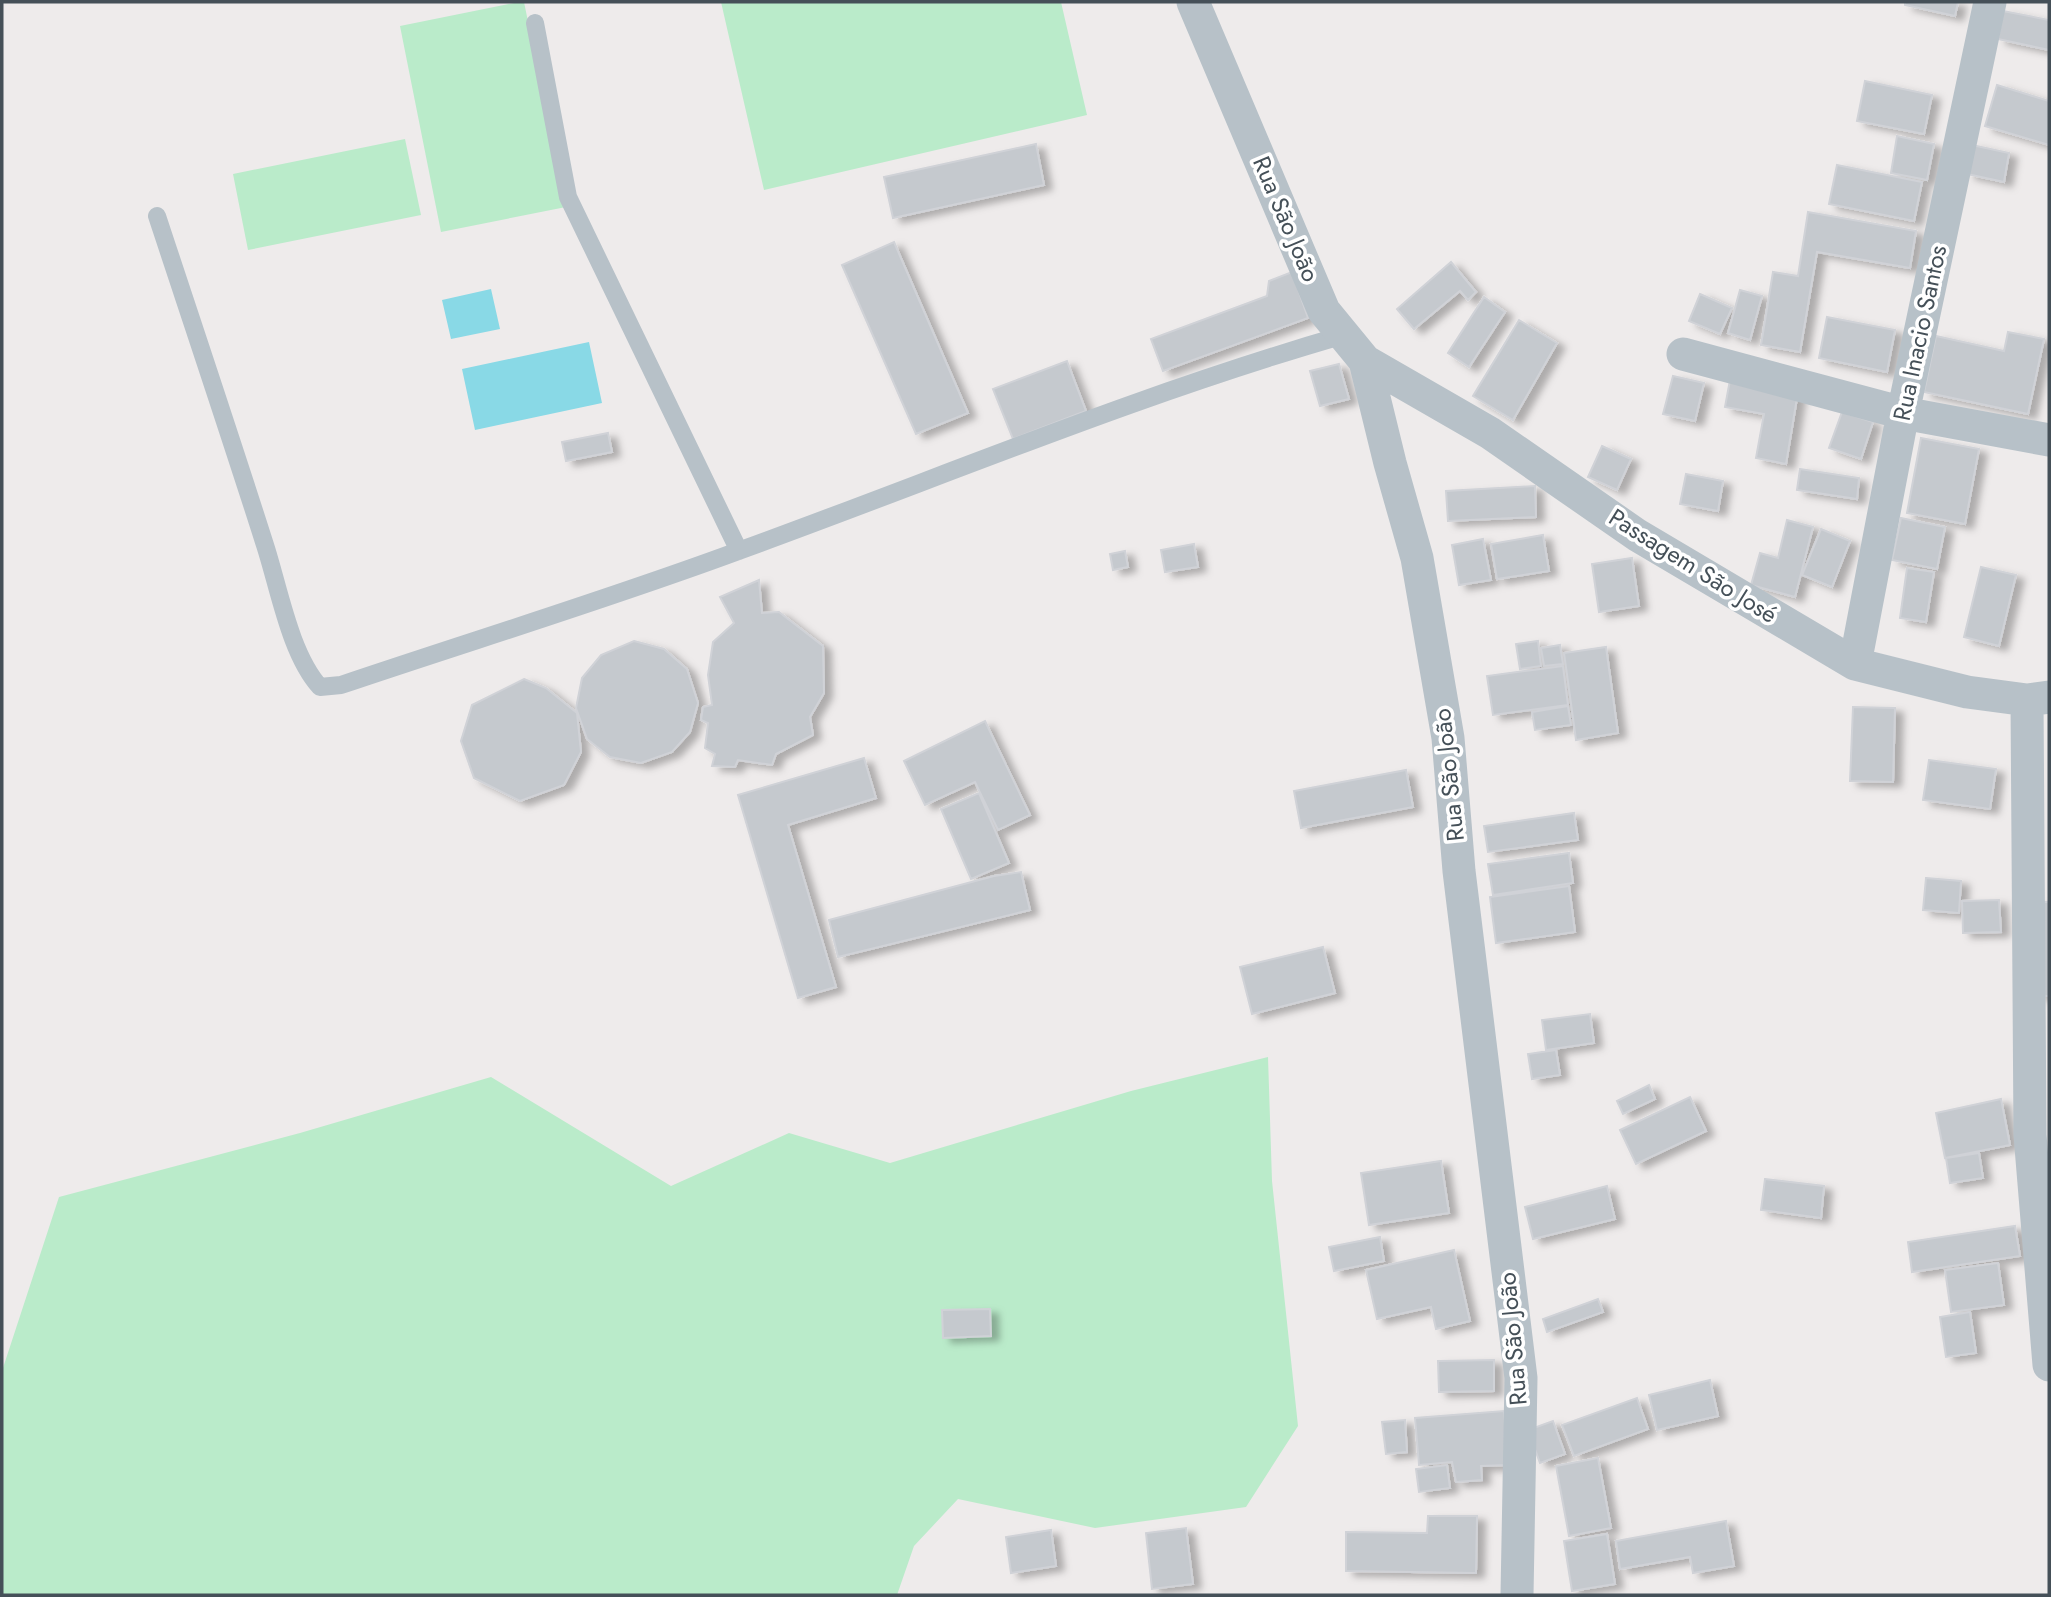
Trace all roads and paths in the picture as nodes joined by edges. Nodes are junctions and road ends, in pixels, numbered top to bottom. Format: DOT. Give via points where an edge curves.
graph roads {
  1 [pos="1194,2"];
  2 [pos="1990,2"];
  3 [pos="536,23"];
  4 [pos="157,216"];
  5 [pos="1344,335"];
  6 [pos="1683,354"];
  7 [pos="1365,361"];
  8 [pos="1903,413"];
  9 [pos="2049,440"];
  10 [pos="739,551"];
  11 [pos="1855,664"];
  12 [pos="2038,698"];
  13 [pos="2039,879"];
  14 [pos="2040,1135"];
  15 [pos="2049,1365"];
  16 [pos="1517,1595"];
  1 -- 5 [label="street, Rua São João" via="1324,311"];
  2 -- 8 [label="street, Rua Inacio Santos"];
  3 -- 10 [label="lane" via="568,197"];
  4 -- 10 [label="lane" via="297,650 320,687 341,685"];
  5 -- 7 [label="street, Rua São João"];
  5 -- 10 [label="lane" via="1055,431"];
  6 -- 8 [label="street"];
  7 -- 11 [label="street, Passagem São José" via="1490,433 1637,535"];
  7 -- 16 [label="street, Rua São João" via="1417,558 1448,738 1459,871 1521,1378"];
  8 -- 9 [label="street"];
  8 -- 11 [label="street, Rua Inacio Santos"];
  11 -- 12 [label="street, Passagem São José" via="1967,692"];
  12 -- 13 [label="street"];
  13 -- 14 [label="street"];
  14 -- 15 [label="street"];
}
